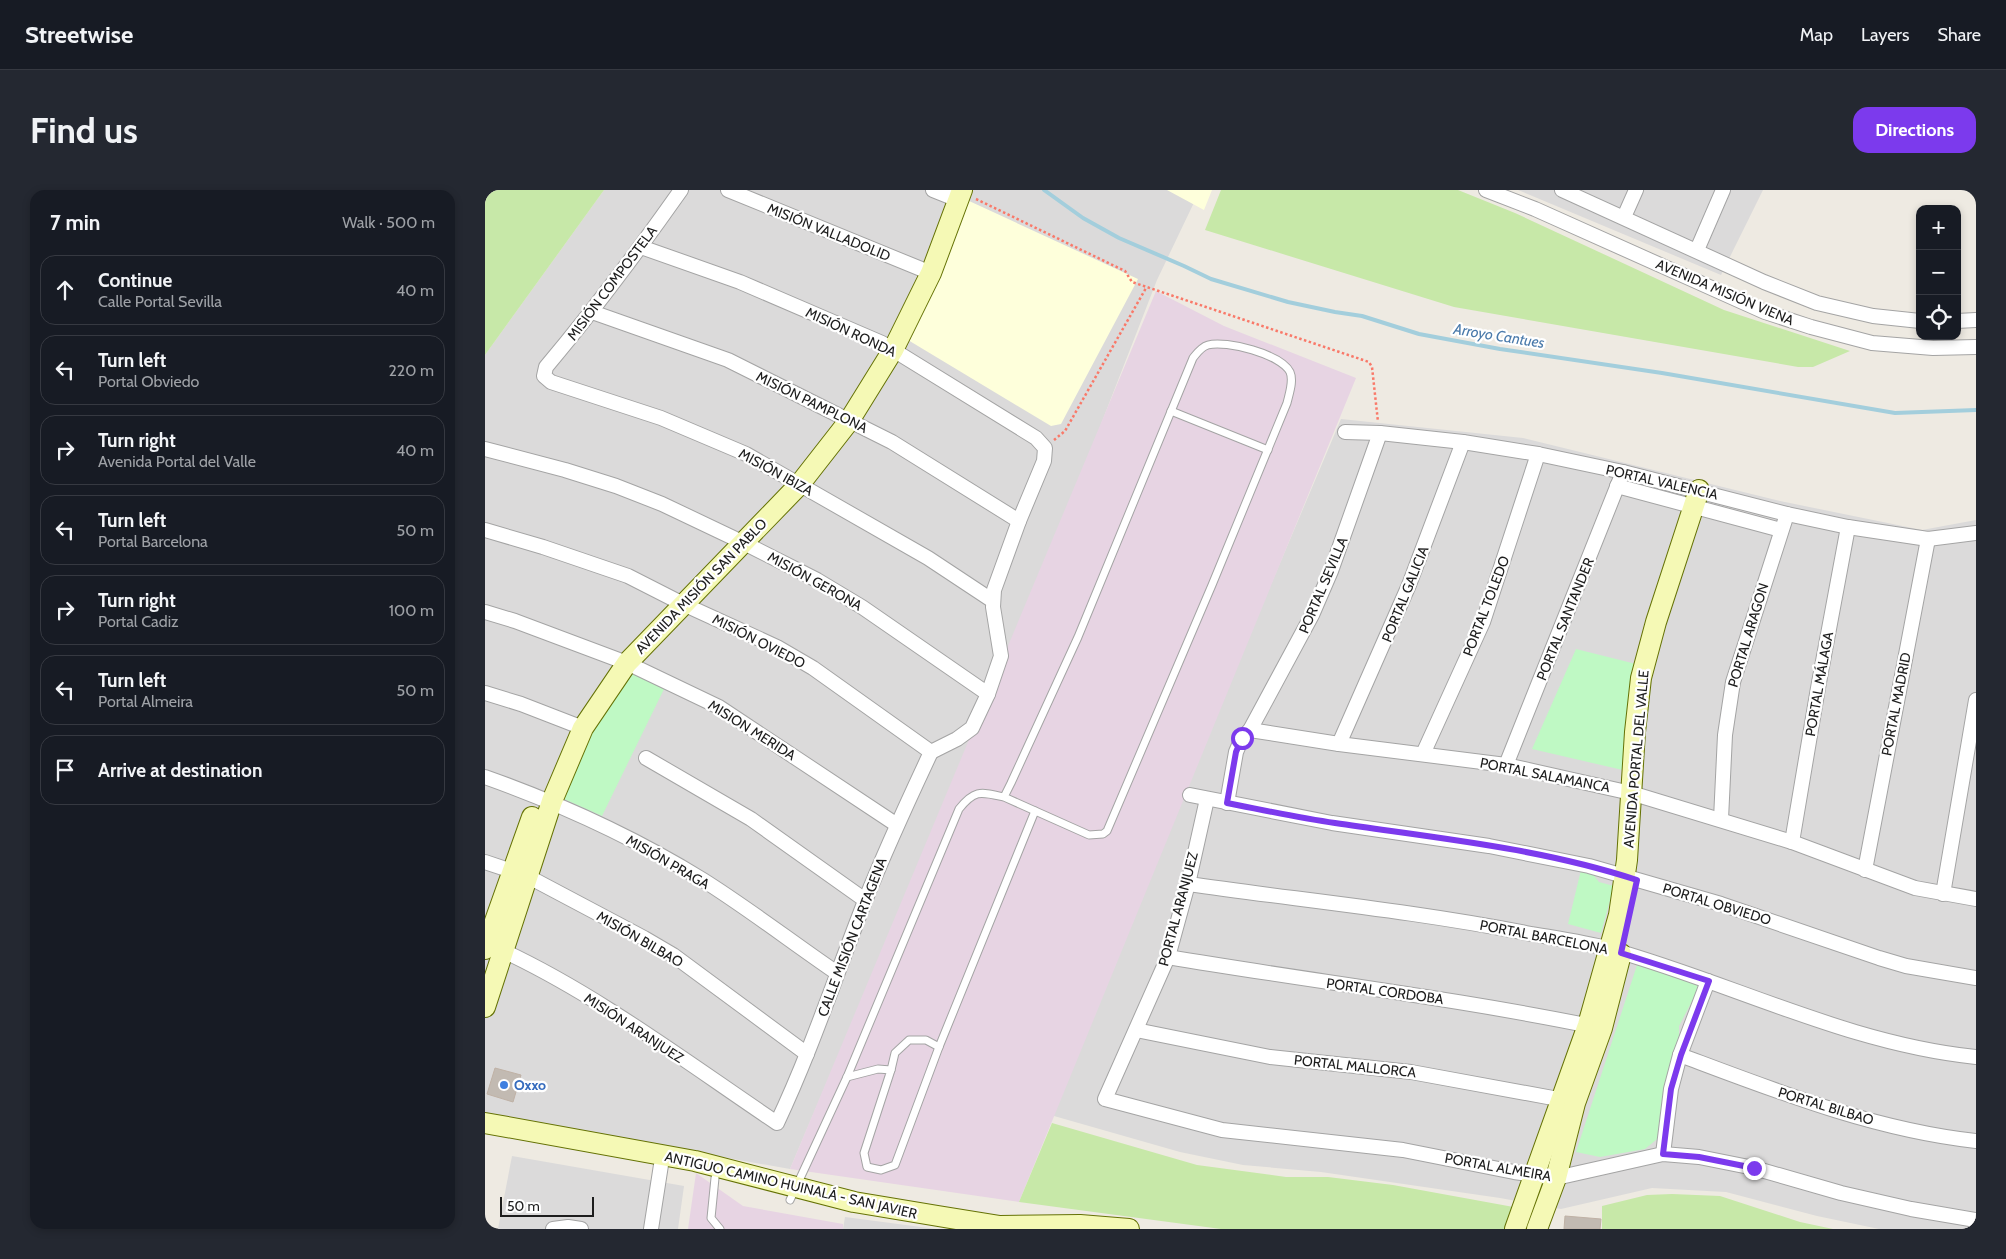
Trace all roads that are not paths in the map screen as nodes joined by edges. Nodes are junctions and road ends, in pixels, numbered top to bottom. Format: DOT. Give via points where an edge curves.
graph roads {
  1 [pos="681,190"];
  2 [pos="728,190"];
  3 [pos="1486,190"];
  4 [pos="1562,190"];
  5 [pos="1636,190"];
  6 [pos="1723,190"];
  7 [pos="950,193"];
  8 [pos="1624,217"];
  9 [pos="641,247"];
  10 [pos="1697,250"];
  11 [pos="925,271"];
  12 [pos="592,312"];
  13 [pos="1976,320"];
  14 [pos="1916,321"];
  15 [pos="1961,321"];
  16 [pos="887,346"];
  17 [pos="1976,347"];
  18 [pos="544,376"];
  19 [pos="1171,411"];
  20 [pos="844,418"];
  21 [pos="1345,432"];
  22 [pos="1379,433"];
  23 [pos="1463,442"];
  24 [pos="485,449"];
  25 [pos="1268,450"];
  26 [pos="1538,454"];
  27 [pos="1623,472"];
  28 [pos="795,482"];
  29 [pos="1617,486"];
  30 [pos="1703,499"];
  31 [pos="1787,514"];
  32 [pos="1019,521"];
  33 [pos="1848,527"];
  34 [pos="485,530"];
  35 [pos="1781,530"];
  36 [pos="1976,533"];
  37 [pos="1928,539"];
  38 [pos="739,540"];
  39 [pos="993,601"];
  40 [pos="679,602"];
  41 [pos="485,612"];
  42 [pos="621,660"];
  43 [pos="485,693"];
  44 [pos="988,694"];
  45 [pos="1976,700"];
  46 [pos="579,726"];
  47 [pos="1250,730"];
  48 [pos="1339,744"];
  49 [pos="931,752"];
  50 [pos="1423,754"];
  51 [pos="646,758"];
  52 [pos="1506,765"];
  53 [pos="485,777"];
  54 [pos="1190,795"];
  55 [pos="1637,795"];
  56 [pos="1004,797"];
  57 [pos="546,799"];
  58 [pos="1207,799"];
  59 [pos="1227,803"];
  60 [pos="1035,811"];
  61 [pos="1721,819"];
  62 [pos="897,825"];
  63 [pos="1792,842"];
  64 [pos="485,862"];
  65 [pos="1865,870"];
  66 [pos="520,874"];
  67 [pos="1631,878"];
  68 [pos="1188,884"];
  69 [pos="1943,894"];
  70 [pos="1976,899"];
  71 [pos="865,900"];
  72 [pos="490,947"];
  73 [pos="1615,951"];
  74 [pos="1168,957"];
  75 [pos="837,974"];
  76 [pos="1976,978"];
  77 [pos="1709,981"];
  78 [pos="485,1006"];
  79 [pos="1595,1026"];
  80 [pos="1136,1030"];
  81 [pos="939,1047"];
  82 [pos="807,1054"];
  83 [pos="1681,1055"];
  84 [pos="1976,1057"];
  85 [pos="891,1070"];
  86 [pos="847,1077"];
  87 [pos="1105,1100"];
  88 [pos="1568,1101"];
  89 [pos="485,1123"];
  90 [pos="777,1123"];
  91 [pos="485,1130"];
  92 [pos="1976,1141"];
  93 [pos="1663,1154"];
  94 [pos="661,1165"];
  95 [pos="1535,1176"];
  96 [pos="715,1178"];
  97 [pos="1556,1178"];
  98 [pos="793,1194"];
  99 [pos="1976,1220"];
  100 [pos="991,1227"];
  101 [pos="553,1229"];
  102 [pos="581,1229"];
  103 [pos="651,1229"];
  104 [pos="720,1229"];
  105 [pos="949,1229"];
  106 [pos="1129,1229"];
  107 [pos="1515,1229"];
  108 [pos="1537,1229"];
  1 -- 9 [label="street, MISIÓN COMPOSTELA"];
  2 -- 11 [label="street, MISIÓN VALLADOLID"];
  3 -- 17 [label="street, AVENIDA MISIÓN VIENA" via="1765,312 1802,324 1872,343 1933,348"];
  4 -- 8 [label="street, AVENIDA MISIÓN VIENA"];
  5 -- 8 [label="street"];
  6 -- 10 [label="street"];
  7 -- 11 [label="street, AVENIDA MISIÓN SAN PABLO"];
  8 -- 10 [label="street, AVENIDA MISIÓN VIENA"];
  9 -- 12 [label="street, MISIÓN COMPOSTELA"];
  9 -- 16 [label="street, MISIÓN RONDA" via="741,282"];
  10 -- 14 [label="street, AVENIDA MISIÓN VIENA" via="1817,303 1873,316"];
  11 -- 16 [label="street, AVENIDA MISIÓN SAN PABLO"];
  12 -- 18 [label="street, MISIÓN COMPOSTELA" via="546,367"];
  12 -- 20 [label="street, MISIÓN PAMPLONA" via="728,360"];
  13 -- 15 [label="street"];
  16 -- 20 [label="street, AVENIDA MISIÓN SAN PABLO"];
  16 -- 32 [label="street, MISIÓN RONDA" via="1037,438 1045,448 1044,461"];
  18 -- 28 [label="street, MISIÓN IBIZA" via="551,382 705,436 746,454"];
  19 -- 25 [label="lane"];
  19 -- 25 [label="lane" via="1199,350 1208,345 1231,345 1255,351 1282,362 1290,372 1287,403"];
  19 -- 56 [label="lane" via="1078,637"];
  20 -- 28 [label="street, AVENIDA MISIÓN SAN PABLO"];
  20 -- 32 [label="street, MISIÓN PAMPLONA" via="892,442"];
  21 -- 22 [label="street, PORTAL VALENCIA"];
  22 -- 23 [label="street, PORTAL VALENCIA"];
  22 -- 47 [label="street, PORTAL SEVILLA" via="1331,571 1290,659"];
  23 -- 26 [label="street, PORTAL VALENCIA"];
  23 -- 48 [label="street, PORTAL GALICIA" via="1409,585"];
  24 -- 38 [label="street, MISIÓN GERONA" via="616,486"];
  25 -- 60 [label="lane" via="1107,831 1089,835"];
  26 -- 27 [label="street, PORTAL VALENCIA"];
  26 -- 50 [label="street, PORTAL TOLEDO" via="1483,622"];
  27 -- 29 [label="street, PORTAL SANTANDER"];
  27 -- 30 [label="street, PORTAL VALENCIA"];
  28 -- 38 [label="street, AVENIDA MISIÓN SAN PABLO"];
  28 -- 39 [label="street, MISIÓN IBIZA" via="928,558"];
  29 -- 30 [label="street"];
  29 -- 52 [label="street, PORTAL SANTANDER"];
  30 -- 31 [label="street, PORTAL VALENCIA"];
  30 -- 35 [label="street"];
  30 -- 55 [label="street, AVENIDA PORTAL DEL VALLE" via="1644,661 1639,690"];
  31 -- 33 [label="street, PORTAL VALENCIA"];
  31 -- 35 [label="street, PORTAL ARAGON"];
  32 -- 39 [label="street"];
  33 -- 37 [label="street, PORTAL VALENCIA"];
  33 -- 63 [label="street, PORTAL MÁLAGA"];
  34 -- 40 [label="street, MISIÓN OVIEDO" via="628,576"];
  35 -- 61 [label="street, PORTAL ARAGON" via="1733,682 1725,736"];
  36 -- 37 [label="street, PORTAL VALENCIA"];
  37 -- 65 [label="street, PORTAL MADRID"];
  38 -- 40 [label="street, AVENIDA MISIÓN SAN PABLO"];
  38 -- 44 [label="street, MISIÓN GERONA" via="862,607"];
  39 -- 44 [label="street" via="1001,656"];
  40 -- 42 [label="street, AVENIDA MISIÓN SAN PABLO"];
  40 -- 49 [label="street, MISIÓN OVIEDO" via="777,647 813,668"];
  41 -- 42 [label="street, MISION MERIDA"];
  42 -- 46 [label="street, AVENIDA MISIÓN SAN PABLO"];
  42 -- 62 [label="street, MISION MERIDA" via="719,707"];
  43 -- 46 [label="street"];
  44 -- 49 [label="street" via="971,728 957,740"];
  45 -- 69 [label="street"];
  46 -- 57 [label="street, AVENIDA MISIÓN SAN PABLO"];
  47 -- 48 [label="street, PORTAL SALAMANCA"];
  47 -- 59 [label="street, PORTAL SEVILLA" via="1236,752"];
  48 -- 50 [label="street, PORTAL SALAMANCA"];
  49 -- 62 [label="street, CALLE MISIÓN CARTAGENA"];
  50 -- 52 [label="street, PORTAL SALAMANCA"];
  51 -- 71 [label="street" via="751,818"];
  52 -- 55 [label="street, PORTAL SALAMANCA"];
  53 -- 57 [label="street, MISIÓN PRAGA"];
  54 -- 58 [label="street, PORTAL OBVIEDO"];
  55 -- 61 [label="street, PORTAL SALAMANCA"];
  55 -- 67 [label="street, AVENIDA PORTAL DEL VALLE"];
  56 -- 60 [label="lane"];
  56 -- 86 [label="lane" via="983,792 974,794 959,809"];
  57 -- 66 [label="street, AVENIDA MISIÓN SAN PABLO"];
  57 -- 75 [label="street, MISIÓN PRAGA" via="703,880"];
  58 -- 59 [label="street, PORTAL OBVIEDO"];
  58 -- 68 [label="street, PORTAL ARANJUEZ"];
  59 -- 67 [label="street, PORTAL OBVIEDO" via="1332,823 1489,846"];
  60 -- 81 [label="lane"];
  61 -- 63 [label="street, PORTAL SALAMANCA"];
  62 -- 71 [label="street, CALLE MISIÓN CARTAGENA"];
  63 -- 65 [label="street, PORTAL SALAMANCA"];
  64 -- 66 [label="street, MISIÓN BILBAO"];
  65 -- 69 [label="street, PORTAL SALAMANCA"];
  66 -- 72 [label="street, AVENIDA MISIÓN SAN PABLO"];
  66 -- 82 [label="street, MISIÓN BILBAO" via="673,955"];
  67 -- 73 [label="street, AVENIDA PORTAL DEL VALLE" via="1619,915"];
  67 -- 76 [label="street, PORTAL OBVIEDO" via="1721,904 1906,966"];
  68 -- 73 [label="street, PORTAL BARCELONA" via="1454,919"];
  68 -- 74 [label="street, PORTAL ARANJUEZ"];
  69 -- 70 [label="street, PORTAL SALAMANCA"];
  71 -- 75 [label="street, CALLE MISIÓN CARTAGENA"];
  72 -- 78 [label="street, AVENIDA MISIÓN SAN PABLO"];
  72 -- 90 [label="street, MISIÓN ARANJUEZ" via="571,987"];
  73 -- 77 [label="street, PORTAL BARCELONA"];
  73 -- 79 [label="street, AVENIDA PORTAL DEL VALLE"];
  74 -- 79 [label="street, PORTAL CORDOBA"];
  74 -- 80 [label="street, PORTAL ARANJUEZ"];
  75 -- 82 [label="street, CALLE MISIÓN CARTAGENA"];
  77 -- 83 [label="street"];
  77 -- 84 [label="street, PORTAL BARCELONA" via="1848,1030 1925,1049"];
  79 -- 88 [label="street, AVENIDA PORTAL DEL VALLE"];
  80 -- 87 [label="street, PORTAL ARANJUEZ"];
  80 -- 88 [label="street, PORTAL MALLORCA" via="1270,1057 1411,1072"];
  81 -- 85 [label="lane" via="926,1040 909,1040 895,1053"];
  81 -- 85 [label="lane" via="895,1165 881,1170 867,1167 864,1153"];
  82 -- 90 [label="street, CALLE MISIÓN CARTAGENA"];
  83 -- 92 [label="street, PORTAL BILBAO" via="1826,1108 1921,1132"];
  83 -- 93 [label="street" via="1671,1089"];
  85 -- 86 [label="lane" via="878,1069"];
  86 -- 98 [label="lane"];
  87 -- 95 [label="street, PORTAL ALMEIRA" via="1222,1130 1403,1150"];
  88 -- 95 [label="street, AVENIDA PORTAL DEL VALLE"];
  88 -- 97 [label="street, AVENIDA PORTAL DEL VALLE"];
  89 -- 98 [label="street, ANTIGUO CAMINO HUINALÁ - SAN JAVIER" via="695,1161"];
  91 -- 94 [label="street"];
  93 -- 97 [label="street, PORTAL ALMEIRA"];
  93 -- 99 [label="street, PORTAL ALMEIRA" via="1727,1162 1841,1193"];
  94 -- 96 [label="street"];
  94 -- 103 [label="street"];
  95 -- 97 [label="street, PORTAL ALMEIRA"];
  95 -- 107 [label="street, AVENIDA PORTAL DEL VALLE"];
  96 -- 98 [label="street"];
  96 -- 104 [label="lane" via="711,1218"];
  97 -- 108 [label="street, AVENIDA PORTAL DEL VALLE"];
  98 -- 100 [label="street, ANTIGUO CAMINO HUINALÁ - SAN JAVIER"];
  98 -- 105 [label="street" via="902,1222"];
  100 -- 106 [label="street, ANTIGUO CAMINO HUINALÁ - SAN JAVIER" via="1080,1225"];
  101 -- 102 [label="street"];
}
